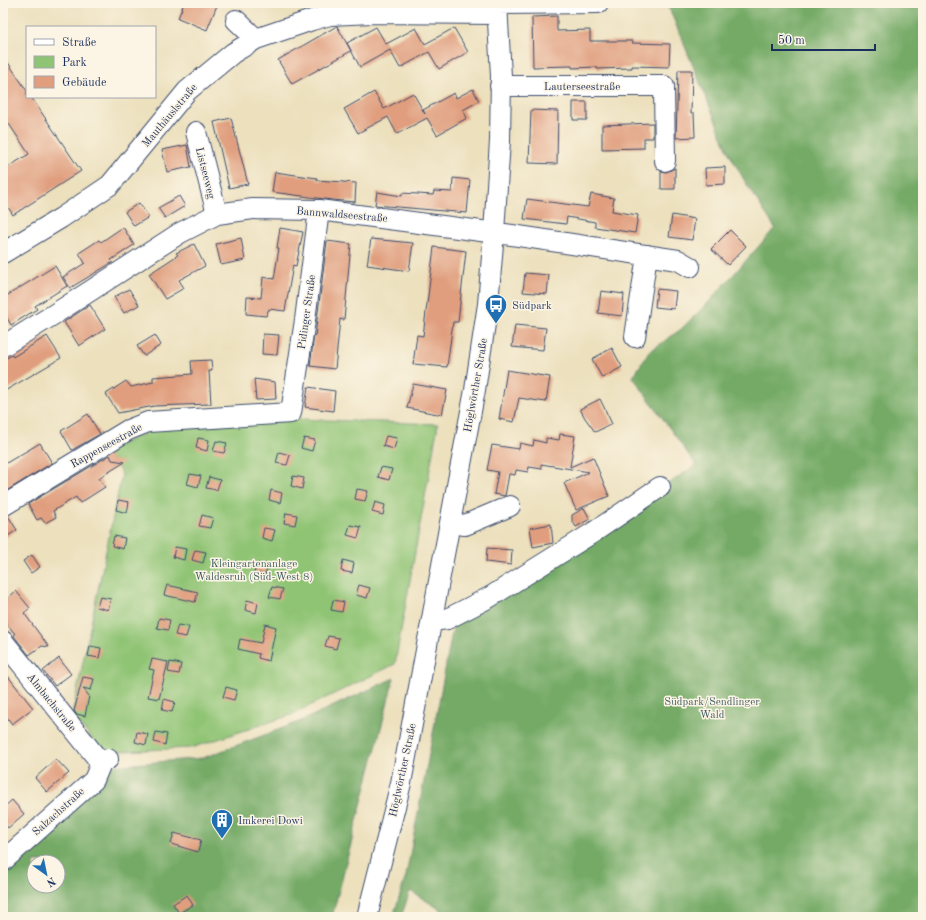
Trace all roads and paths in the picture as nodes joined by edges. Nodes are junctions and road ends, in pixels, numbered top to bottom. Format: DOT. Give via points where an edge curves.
graph roads {
  1 [pos="598,3"];
  2 [pos="497,7"];
  3 [pos="311,11"];
  4 [pos="236,20"];
  5 [pos="256,39"];
  6 [pos="500,86"];
  7 [pos="196,132"];
  8 [pos="665,162"];
  9 [pos="319,210"];
  10 [pos="217,214"];
  11 [pos="494,232"];
  12 [pos="3,253"];
  13 [pos="647,255"];
  14 [pos="690,267"];
  15 [pos="635,337"];
  16 [pos="3,346"];
  17 [pos="291,413"];
  18 [pos="660,487"];
  19 [pos="3,506"];
  20 [pos="510,506"];
  21 [pos="450,523"];
  22 [pos="432,621"];
  23 [pos="3,641"];
  24 [pos="105,761"];
  25 [pos="3,861"];
  26 [pos="367,917"];
  1 -- 2 [label="street, Mauthäuslstraße"];
  2 -- 3 [label="street, Mauthäuslstraße" via="330,15"];
  2 -- 6 [label="street, Höglwörther Straße"];
  3 -- 5 [label="street, Mauthäuslstraße"];
  4 -- 5 [label="street"];
  5 -- 12 [label="street, Mauthäuslstraße" via="233,53 196,83 176,93 110,185 62,218"];
  6 -- 8 [label="street, Lauterseestraße" via="664,86"];
  6 -- 11 [label="street, Höglwörther Straße" via="500,141"];
  7 -- 10 [label="street, Listseeweg"];
  9 -- 10 [label="street, Bannwaldseestraße" via="253,209"];
  9 -- 11 [label="street, Bannwaldseestraße"];
  9 -- 17 [label="street, Pidinger Straße"];
  10 -- 16 [label="street, Bannwaldseestraße" via="180,233"];
  11 -- 13 [label="street, Bannwaldseestraße"];
  11 -- 21 [label="street, Höglwörther Straße" via="488,304 475,390"];
  13 -- 14 [label="street, Bannwaldseestraße" via="678,260"];
  13 -- 15 [label="street"];
  17 -- 19 [label="street, Rappenseestraße" via="148,422 128,430"];
  18 -- 22 [label="street" via="490,597 447,619"];
  20 -- 21 [label="street" via="465,525"];
  21 -- 22 [label="street, Höglwörther Straße"];
  22 -- 26 [label="street, Höglwörther Straße" via="401,783"];
  23 -- 24 [label="street, Almbachstraße"];
  24 -- 25 [label="street, Salzachstraße" via="94,780"];
}
